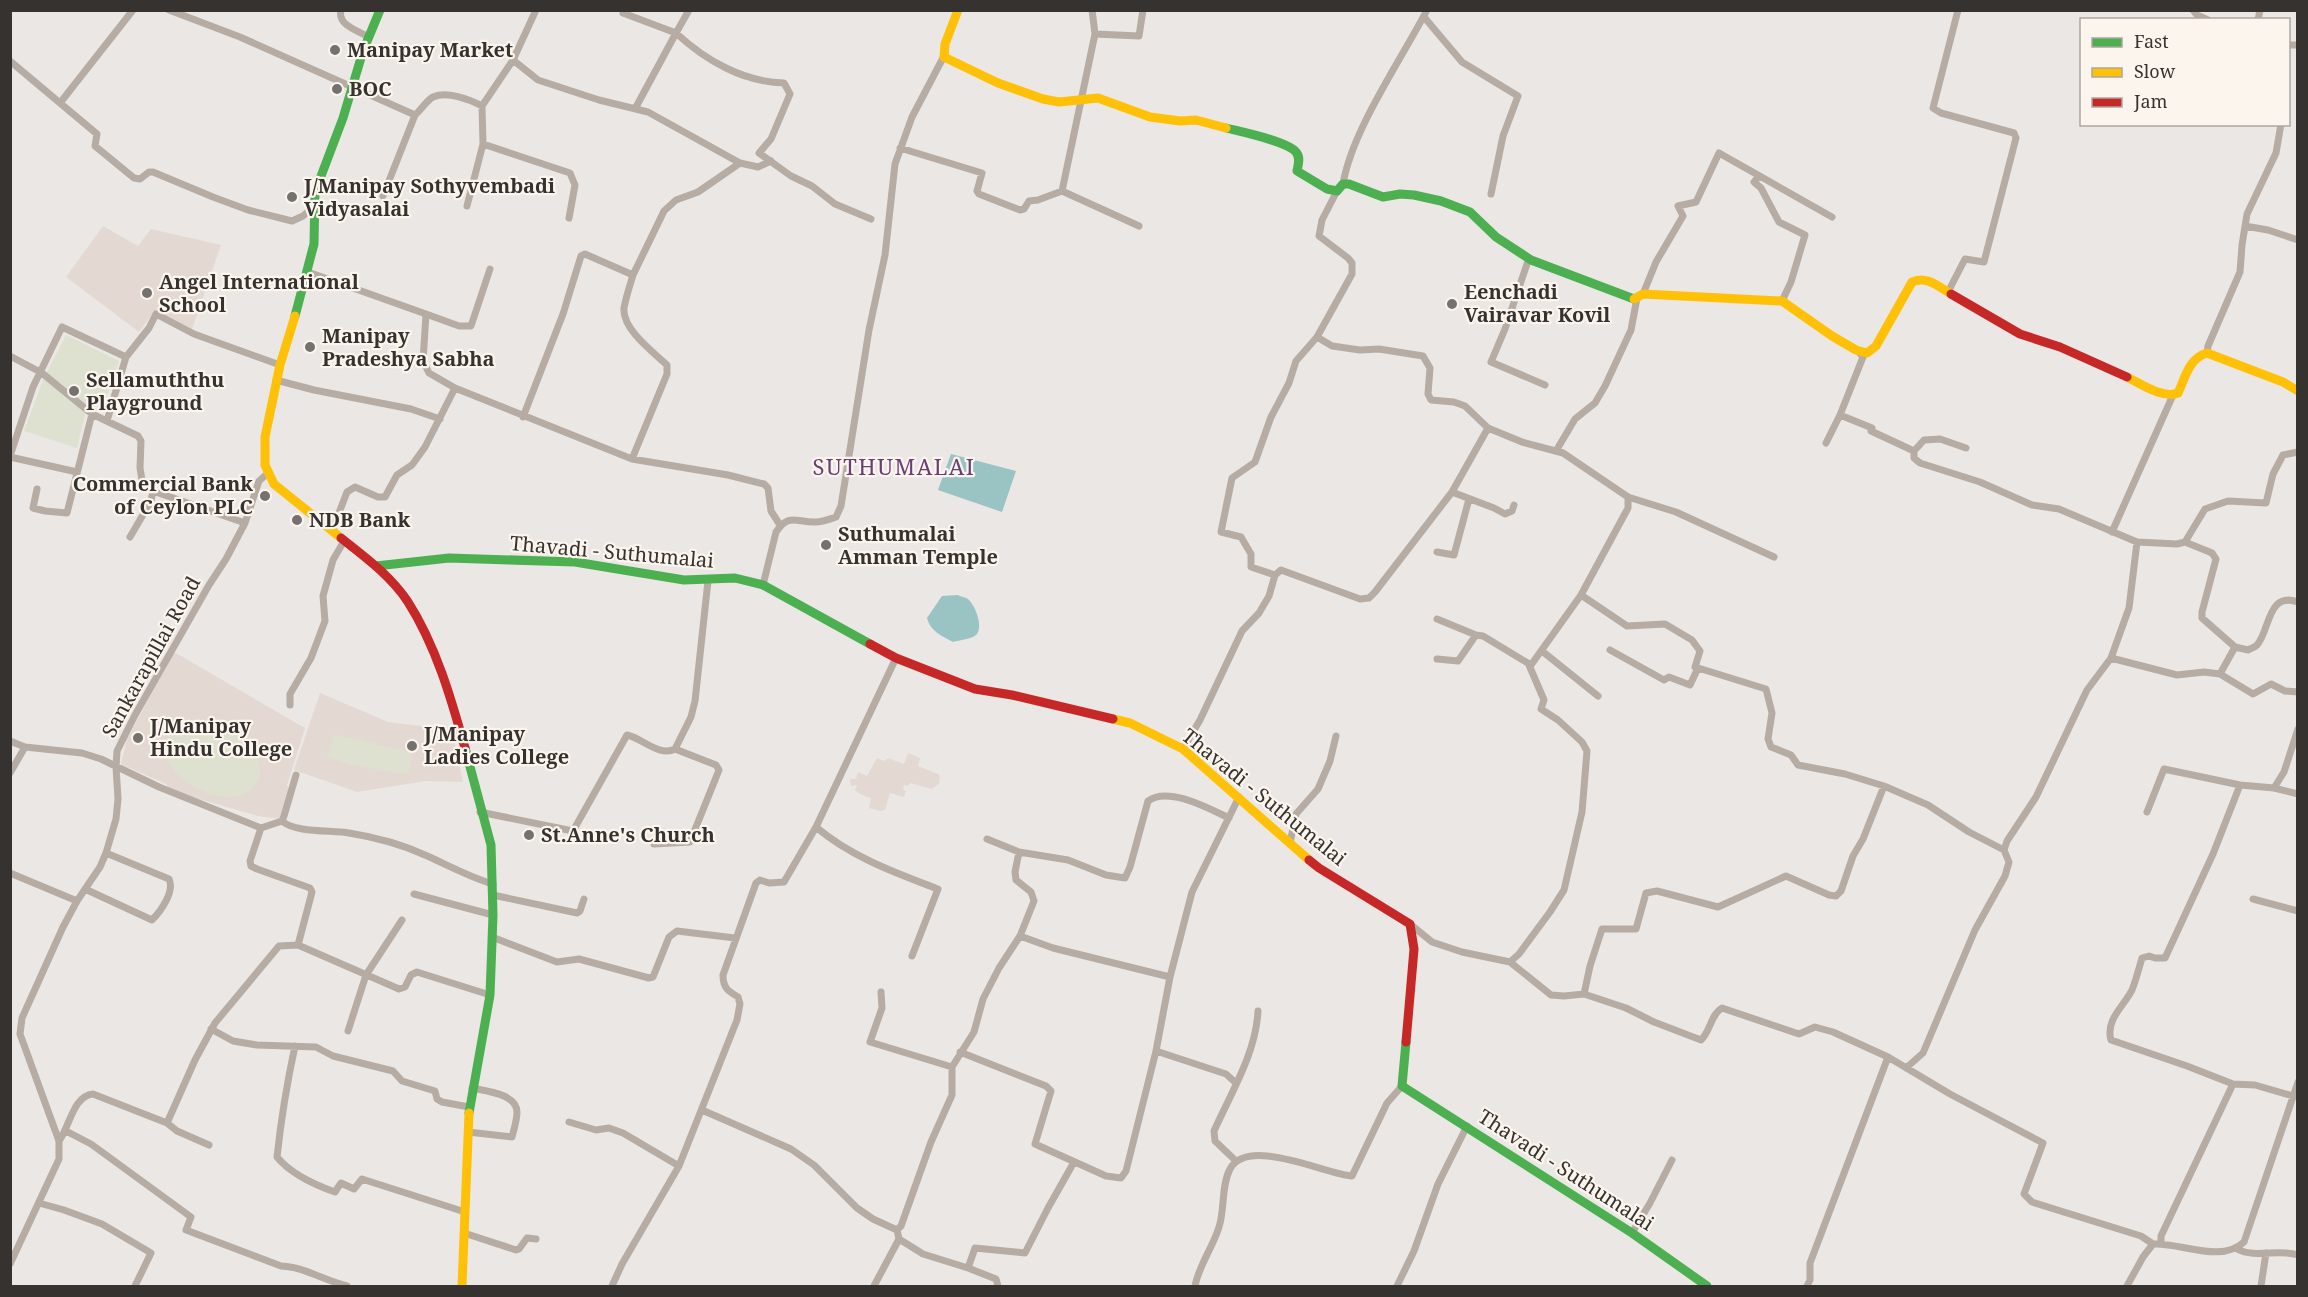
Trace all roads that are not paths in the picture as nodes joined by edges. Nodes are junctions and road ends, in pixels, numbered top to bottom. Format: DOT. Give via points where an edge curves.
graph roads {
  1 [pos="134,10"];
  2 [pos="169,10"];
  3 [pos="341,10"];
  4 [pos="380,10"];
  5 [pos="536,10"];
  6 [pos="689,10"];
  7 [pos="958,10"];
  8 [pos="1092,10"];
  9 [pos="1143,10"];
  10 [pos="1958,10"];
  11 [pos="623,13"];
  12 [pos="1426,14"];
  13 [pos="676,33"];
  14 [pos="1095,34"];
  15 [pos="369,37"];
  16 [pos="944,56"];
  17 [pos="513,60"];
  18 [pos="10,61"];
  19 [pos="352,85"];
  20 [pos="1081,99"];
  21 [pos="60,103"];
  22 [pos="482,106"];
  23 [pos="636,107"];
  24 [pos="416,115"];
  25 [pos="2281,126"];
  26 [pos="483,144"];
  27 [pos="900,148"];
  28 [pos="771,161"];
  29 [pos="740,163"];
  30 [pos="1759,176"];
  31 [pos="1340,188"];
  32 [pos="1062,191"];
  33 [pos="1491,194"];
  34 [pos="383,196"];
  35 [pos="467,206"];
  36 [pos="313,207"];
  37 [pos="1832,217"];
  38 [pos="569,218"];
  39 [pos="872,219"];
  40 [pos="1139,225"];
  41 [pos="2245,226"];
  42 [pos="2298,240"];
  43 [pos="1529,258"];
  44 [pos="490,269"];
  45 [pos="308,272"];
  46 [pos="633,275"];
  47 [pos="1948,291"];
  48 [pos="1640,296"];
  49 [pos="1782,301"];
  50 [pos="426,314"];
  51 [pos="1317,337"];
  52 [pos="1856,350"];
  53 [pos="2207,353"];
  54 [pos="10,356"];
  55 [pos="126,357"];
  56 [pos="280,365"];
  57 [pos="42,373"];
  58 [pos="276,380"];
  59 [pos="1545,385"];
  60 [pos="455,388"];
  61 [pos="2298,391"];
  62 [pos="2174,395"];
  63 [pos="92,414"];
  64 [pos="1840,415"];
  65 [pos="524,417"];
  66 [pos="440,419"];
  67 [pos="107,421"];
  68 [pos="1488,428"];
  69 [pos="1826,443"];
  70 [pos="1966,448"];
  71 [pos="1556,451"];
  72 [pos="1914,451"];
  73 [pos="2298,452"];
  74 [pos="10,457"];
  75 [pos="632,459"];
  76 [pos="77,472"];
  77 [pos="268,473"];
  78 [pos="37,489"];
  79 [pos="153,491"];
  80 [pos="1452,492"];
  81 [pos="1628,497"];
  82 [pos="1469,499"];
  83 [pos="1514,505"];
  84 [pos="245,523"];
  85 [pos="780,525"];
  86 [pos="332,531"];
  87 [pos="2112,532"];
  88 [pos="130,537"];
  89 [pos="344,540"];
  90 [pos="2137,542"];
  91 [pos="2185,542"];
  92 [pos="1437,552"];
  93 [pos="1774,558"];
  94 [pos="376,566"];
  95 [pos="1275,575"];
  96 [pos="708,581"];
  97 [pos="764,585"];
  98 [pos="1581,595"];
  99 [pos="2298,602"];
  100 [pos="1437,619"];
  101 [pos="1476,635"];
  102 [pos="2235,647"];
  103 [pos="1610,650"];
  104 [pos="1542,651"];
  105 [pos="896,658"];
  106 [pos="1437,658"];
  107 [pos="2111,658"];
  108 [pos="1529,665"];
  109 [pos="1698,668"];
  110 [pos="2220,674"];
  111 [pos="2298,692"];
  112 [pos="1598,696"];
  113 [pos="291,705"];
  114 [pos="2298,729"];
  115 [pos="1336,736"];
  116 [pos="10,741"];
  117 [pos="25,747"];
  118 [pos="675,749"];
  119 [pos="1183,749"];
  120 [pos="116,766"];
  121 [pos="10,773"];
  122 [pos="296,775"];
  123 [pos="2240,785"];
  124 [pos="1884,786"];
  125 [pos="2274,788"];
  126 [pos="2298,794"];
  127 [pos="1239,797"];
  128 [pos="480,812"];
  129 [pos="2147,813"];
  130 [pos="1228,818"];
  131 [pos="282,821"];
  132 [pos="816,827"];
  133 [pos="261,828"];
  134 [pos="987,839"];
  135 [pos="1290,843"];
  136 [pos="654,844"];
  137 [pos="2004,850"];
  138 [pos="1019,852"];
  139 [pos="106,853"];
  140 [pos="10,873"];
  141 [pos="493,884"];
  142 [pos="86,889"];
  143 [pos="414,894"];
  144 [pos="493,895"];
  145 [pos="584,899"];
  146 [pos="2253,899"];
  147 [pos="77,901"];
  148 [pos="2298,911"];
  149 [pos="493,915"];
  150 [pos="402,920"];
  151 [pos="1410,924"];
  152 [pos="1020,936"];
  153 [pos="492,937"];
  154 [pos="735,938"];
  155 [pos="298,945"];
  156 [pos="912,956"];
  157 [pos="1510,962"];
  158 [pos="366,975"];
  159 [pos="1170,977"];
  160 [pos="881,992"];
  161 [pos="1584,994"];
  162 [pos="490,995"];
  163 [pos="1258,1011"];
  164 [pos="211,1029"];
  165 [pos="10,1030"];
  166 [pos="348,1031"];
  167 [pos="20,1034"];
  168 [pos="295,1046"];
  169 [pos="960,1052"];
  170 [pos="1156,1052"];
  171 [pos="1888,1057"];
  172 [pos="952,1067"];
  173 [pos="1906,1068"];
  174 [pos="2298,1082"];
  175 [pos="1236,1083"];
  176 [pos="2234,1084"];
  177 [pos="1402,1086"];
  178 [pos="472,1088"];
  179 [pos="2293,1096"];
  180 [pos="470,1107"];
  181 [pos="702,1110"];
  182 [pos="569,1122"];
  183 [pos="167,1123"];
  184 [pos="1467,1126"];
  185 [pos="66,1131"];
  186 [pos="468,1132"];
  187 [pos="59,1141"];
  188 [pos="208,1145"];
  189 [pos="1672,1160"];
  190 [pos="1236,1161"];
  191 [pos="1074,1162"];
  192 [pos="679,1166"];
  193 [pos="39,1203"];
  194 [pos="465,1212"];
  195 [pos="897,1230"];
  196 [pos="464,1233"];
  197 [pos="1632,1233"];
  198 [pos="536,1239"];
  199 [pos="899,1239"];
  200 [pos="2161,1243"];
  201 [pos="2153,1244"];
  202 [pos="2237,1249"];
  203 [pos="2266,1253"];
  204 [pos="2298,1255"];
  205 [pos="12,1260"];
  206 [pos="969,1268"];
  207 [pos="326,1284"];
  208 [pos="135,1287"];
  209 [pos="347,1287"];
  210 [pos="462,1287"];
  211 [pos="612,1287"];
  212 [pos="874,1287"];
  213 [pos="998,1287"];
  214 [pos="1195,1287"];
  215 [pos="1397,1287"];
  216 [pos="1707,1287"];
  217 [pos="1807,1287"];
  218 [pos="2127,1287"];
  219 [pos="2261,1287"];
  1 -- 21 [label="street"];
  2 -- 19 [label="street"];
  3 -- 15 [label="street" via="342,22"];
  4 -- 15 [label="main road"];
  5 -- 17 [label="street"];
  6 -- 13 [label="street"];
  7 -- 16 [label="main road"];
  8 -- 14 [label="street"];
  9 -- 14 [label="street" via="1139,36"];
  10 -- 47 [label="street" via="1933,108 1941,114 2014,133 2016,138 1984,262 1965,259"];
  11 -- 13 [label="street"];
  12 -- 31 [label="street" via="1371,112"];
  12 -- 33 [label="street" via="1462,62 1518,96 1503,136"];
  13 -- 23 [label="street"];
  13 -- 28 [label="street" via="695,51 726,68 784,83 790,94 771,139 759,153"];
  14 -- 20 [label="street"];
  15 -- 19 [label="main road"];
  16 -- 20 [label="main road" via="998,83 1043,99"];
  16 -- 27 [label="street"];
  17 -- 22 [label="street"];
  17 -- 23 [label="street" via="538,80 599,100"];
  18 -- 21 [label="street"];
  19 -- 24 [label="street"];
  19 -- 36 [label="main road"];
  20 -- 31 [label="main road" via="1098,98 1166,120 1212,123 1286,146 1299,158 1297,171 1328,189"];
  20 -- 32 [label="street"];
  21 -- 36 [label="street" via="98,134 95,146 134,178 153,172 222,201 292,221"];
  22 -- 24 [label="street" via="442,95 431,98"];
  22 -- 26 [label="street"];
  23 -- 29 [label="street"];
  24 -- 34 [label="street"];
  25 -- 41 [label="street" via="2277,153"];
  26 -- 35 [label="street"];
  26 -- 38 [label="street" via="570,173 575,185"];
  27 -- 32 [label="street" via="982,173 979,194 1020,210 1029,201"];
  27 -- 85 [label="street" via="840,506 836,517 829,520 790,519"];
  28 -- 29 [label="street" via="758,167"];
  28 -- 39 [label="street" via="835,204"];
  29 -- 46 [label="street" via="664,211"];
  30 -- 37 [label="street"];
  30 -- 48 [label="street" via="1719,153 1696,202 1678,206 1683,216"];
  30 -- 49 [label="street" via="1754,182 1779,222 1805,235"];
  31 -- 43 [label="main road" via="1349,184 1383,197 1400,194 1441,201 1470,212 1496,237"];
  31 -- 51 [label="street" via="1318,231 1352,263 1352,274"];
  32 -- 40 [label="street"];
  36 -- 45 [label="main road" via="314,244"];
  41 -- 42 [label="street"];
  41 -- 53 [label="street" via="2240,272"];
  43 -- 48 [label="main road" via="1628,298"];
  43 -- 59 [label="street" via="1491,362"];
  44 -- 50 [label="street" via="471,326 459,326"];
  45 -- 50 [label="street"];
  45 -- 56 [label="main road"];
  46 -- 65 [label="street" via="595,256 581,256"];
  46 -- 75 [label="street" via="624,310 640,341 667,365 667,374"];
  47 -- 52 [label="main road" via="1927,280 1912,282 1876,346 1866,353"];
  47 -- 62 [label="main road" via="2020,334"];
  48 -- 49 [label="main road"];
  48 -- 71 [label="street" via="1631,330 1605,386 1595,403 1575,419"];
  49 -- 52 [label="main road"];
  50 -- 60 [label="street" via="423,362 429,373"];
  51 -- 68 [label="street" via="1332,346 1423,356 1430,368 1431,400 1465,406"];
  51 -- 95 [label="street" via="1296,360 1255,462 1232,478 1221,532 1241,537 1251,554 1251,567"];
  52 -- 64 [label="street" via="1863,357"];
  53 -- 61 [label="main road"];
  53 -- 62 [label="main road" via="2194,359"];
  54 -- 57 [label="street"];
  55 -- 56 [label="street" via="156,314 194,334"];
  55 -- 57 [label="street" via="62,327"];
  55 -- 67 [label="street"];
  56 -- 58 [label="main road"];
  57 -- 63 [label="street"];
  57 -- 74 [label="street" via="33,387"];
  58 -- 66 [label="street" via="411,409"];
  58 -- 77 [label="main road" via="265,437"];
  60 -- 65 [label="street"];
  60 -- 66 [label="street"];
  62 -- 87 [label="street"];
  63 -- 67 [label="street"];
  63 -- 76 [label="street"];
  64 -- 69 [label="street"];
  64 -- 72 [label="street"];
  65 -- 75 [label="street"];
  66 -- 86 [label="street" via="412,465 397,475 385,497 355,488 347,492"];
  67 -- 79 [label="street" via="138,436 141,480"];
  68 -- 71 [label="street"];
  68 -- 80 [label="street"];
  70 -- 72 [label="street" via="1940,439 1924,440"];
  71 -- 81 [label="street"];
  72 -- 87 [label="street" via="1920,464 1980,482 2032,505 2059,509"];
  73 -- 91 [label="street" via="2283,455 2273,474 2266,503 2228,501 2205,509"];
  74 -- 76 [label="street"];
  75 -- 85 [label="street" via="764,484 771,511"];
  76 -- 78 [label="street" via="67,513 33,508"];
  77 -- 84 [label="street, Sankarapillai Road" via="260,480"];
  77 -- 86 [label="main road" via="274,484"];
  79 -- 84 [label="street"];
  79 -- 88 [label="street"];
  80 -- 82 [label="street"];
  80 -- 95 [label="street" via="1369,597 1360,599 1281,570"];
  81 -- 93 [label="street" via="1676,512"];
  81 -- 98 [label="street" via="1628,508"];
  82 -- 83 [label="street" via="1505,514 1512,512"];
  82 -- 92 [label="street" via="1454,555"];
  84 -- 120 [label="street, Sankarapillai Road" via="135,715 117,751"];
  85 -- 97 [label="street"];
  86 -- 89 [label="main road"];
  87 -- 90 [label="street"];
  89 -- 94 [label="main road"];
  89 -- 113 [label="street" via="333,560 323,596 325,621 311,658 290,694"];
  90 -- 91 [label="street"];
  90 -- 107 [label="street" via="2128,608"];
  91 -- 102 [label="street" via="2215,556 2202,618"];
  94 -- 96 [label="main road, Thavadi - Suthumalai" via="449,558 575,562"];
  94 -- 128 [label="main road" via="407,601 448,687"];
  95 -- 119 [label="street" via="1269,596 1242,631"];
  96 -- 97 [label="main road, Thavadi - Suthumalai" via="735,578"];
  96 -- 118 [label="street" via="695,701"];
  97 -- 105 [label="main road, Thavadi - Suthumalai"];
  98 -- 104 [label="street"];
  98 -- 109 [label="street" via="1627,626 1665,624 1692,640 1700,651 1695,667"];
  99 -- 102 [label="street" via="2280,602 2257,645 2248,650"];
  100 -- 101 [label="street"];
  101 -- 106 [label="street" via="1458,661"];
  101 -- 108 [label="street"];
  102 -- 110 [label="street"];
  103 -- 109 [label="street" via="1664,681 1669,677 1690,685"];
  104 -- 108 [label="street"];
  104 -- 112 [label="street"];
  105 -- 119 [label="main road, Thavadi - Suthumalai" via="975,689 1012,694 1130,723"];
  105 -- 132 [label="street"];
  107 -- 110 [label="street" via="2176,675"];
  107 -- 137 [label="street" via="2087,690 2036,797"];
  108 -- 157 [label="street" via="1544,700 1541,709 1558,720 1587,751 1582,812 1564,890"];
  109 -- 124 [label="street" via="1766,689 1772,713 1768,739 1771,747 1791,755 1798,765"];
  110 -- 111 [label="street" via="2253,694 2271,684"];
  114 -- 125 [label="street" via="2284,772"];
  115 -- 135 [label="street" via="1318,789 1296,814"];
  116 -- 117 [label="street"];
  117 -- 120 [label="street" via="82,753"];
  117 -- 121 [label="street"];
  118 -- 128 [label="street" via="659,750 627,735 573,831"];
  118 -- 136 [label="street" via="716,765 719,770 690,842"];
  119 -- 127 [label="main road, Thavadi - Suthumalai"];
  120 -- 133 [label="street"];
  120 -- 139 [label="street, Sankarapillai Road" via="116,819"];
  122 -- 131 [label="street"];
  123 -- 125 [label="street"];
  123 -- 129 [label="street" via="2164,770"];
  123 -- 176 [label="street" via="2165,958 2142,958 2131,991 2120,1004 2109,1032 2111,1040"];
  124 -- 137 [label="street" via="1928,805"];
  124 -- 161 [label="street" via="1836,896 1786,876 1718,907 1657,891 1646,893 1636,929 1602,929"];
  125 -- 126 [label="street"];
  127 -- 130 [label="street"];
  127 -- 135 [label="main road, Thavadi - Suthumalai"];
  128 -- 141 [label="main road" via="491,845"];
  130 -- 138 [label="street" via="1168,795 1154,797 1148,801 1125,878 1068,860"];
  130 -- 159 [label="street" via="1192,892"];
  131 -- 133 [label="street"];
  131 -- 141 [label="street" via="292,827 349,833 398,845"];
  132 -- 154 [label="street" via="784,882 756,883"];
  132 -- 156 [label="street" via="884,869 938,890"];
  133 -- 155 [label="street" via="251,866 312,892"];
  134 -- 138 [label="street"];
  135 -- 151 [label="main road, Thavadi - Suthumalai" via="1318,868"];
  137 -- 173 [label="street" via="2009,862 2005,876 1975,930 1923,1053"];
  138 -- 152 [label="street" via="1016,880 1031,892 1034,901"];
  139 -- 142 [label="street, Sankarapillai Road"];
  139 -- 142 [label="street" via="170,879 165,901 152,920"];
  140 -- 147 [label="street"];
  141 -- 144 [label="main road"];
  142 -- 147 [label="street, Sankarapillai Road"];
  143 -- 149 [label="street"];
  144 -- 145 [label="street" via="577,913"];
  144 -- 149 [label="main road"];
  146 -- 148 [label="street"];
  147 -- 167 [label="street, Sankarapillai Road" via="22,1018"];
  149 -- 153 [label="main road"];
  150 -- 158 [label="street"];
  151 -- 157 [label="street" via="1432,942"];
  151 -- 177 [label="main road" via="1414,950"];
  152 -- 159 [label="street"];
  152 -- 169 [label="street" via="983,999 974,1032"];
  153 -- 154 [label="street" via="557,962 579,959 649,978 669,937 678,932"];
  153 -- 162 [label="main road"];
  154 -- 181 [label="street" via="723,985 738,997 740,1004"];
  155 -- 158 [label="street"];
  155 -- 164 [label="street" via="279,946"];
  157 -- 161 [label="street" via="1551,995"];
  158 -- 162 [label="street" via="399,989 417,972"];
  158 -- 166 [label="street"];
  159 -- 170 [label="street"];
  160 -- 172 [label="street" via="882,1008 870,1042"];
  161 -- 171 [label="street" via="1701,1040 1716,1011 1722,1008 1799,1034 1815,1027 1833,1032"];
  162 -- 178 [label="main road"];
  163 -- 175 [label="street" via="1252,1045"];
  164 -- 168 [label="street" via="233,1041"];
  164 -- 183 [label="street"];
  165 -- 167 [label="street"];
  167 -- 187 [label="street"];
  168 -- 180 [label="street" via="316,1047 333,1056 393,1071 402,1081 435,1091 442,1102"];
  168 -- 194 [label="street" via="277,1157 283,1165 335,1192 341,1183 354,1189 362,1179"];
  169 -- 172 [label="street"];
  169 -- 191 [label="street" via="1046,1086 1051,1091 1035,1144"];
  170 -- 175 [label="street" via="1226,1074"];
  170 -- 191 [label="street" via="1121,1178"];
  171 -- 173 [label="street"];
  171 -- 217 [label="street" via="1810,1263"];
  172 -- 195 [label="street" via="952,1095"];
  173 -- 201 [label="street" via="2043,1143 2024,1194 2032,1202 2141,1236"];
  174 -- 179 [label="street"];
  175 -- 190 [label="street" via="1214,1135 1215,1142"];
  176 -- 179 [label="street" via="2255,1085"];
  176 -- 200 [label="street"];
  177 -- 184 [label="main road, Thavadi - Suthumalai"];
  177 -- 190 [label="street" via="1387,1103 1352,1176 1281,1158 1253,1156"];
  178 -- 180 [label="main road"];
  178 -- 186 [label="street" via="509,1099 517,1113 512,1137"];
  179 -- 202 [label="street" via="2244,1242"];
  180 -- 186 [label="main road"];
  181 -- 192 [label="street"];
  181 -- 195 [label="street" via="791,1149 814,1165 857,1208"];
  182 -- 192 [label="street" via="623,1133"];
  183 -- 185 [label="street" via="93,1094 77,1103"];
  183 -- 188 [label="street"];
  184 -- 197 [label="main road, Thavadi - Suthumalai"];
  184 -- 215 [label="street" via="1438,1184"];
  185 -- 187 [label="street"];
  185 -- 207 [label="street" via="92,1144 190,1217 186,1230"];
  186 -- 194 [label="main road"];
  187 -- 193 [label="street" via="60,1159"];
  189 -- 197 [label="street"];
  190 -- 214 [label="street" via="1222,1198 1220,1226"];
  191 -- 206 [label="street" via="1025,1253 975,1248"];
  192 -- 211 [label="street"];
  193 -- 205 [label="street"];
  193 -- 208 [label="street" via="102,1224 151,1253"];
  194 -- 196 [label="main road"];
  195 -- 199 [label="street"];
  196 -- 198 [label="street" via="516,1250 527,1238"];
  196 -- 210 [label="main road"];
  197 -- 216 [label="main road, Thavadi - Suthumalai"];
  199 -- 206 [label="street" via="922,1254"];
  199 -- 212 [label="street"];
  200 -- 201 [label="street"];
  200 -- 202 [label="street" via="2197,1250"];
  201 -- 218 [label="street"];
  202 -- 203 [label="street" via="2247,1254"];
  203 -- 204 [label="street"];
  203 -- 219 [label="street"];
  206 -- 213 [label="street" via="996,1279"];
  207 -- 209 [label="street"];
}
